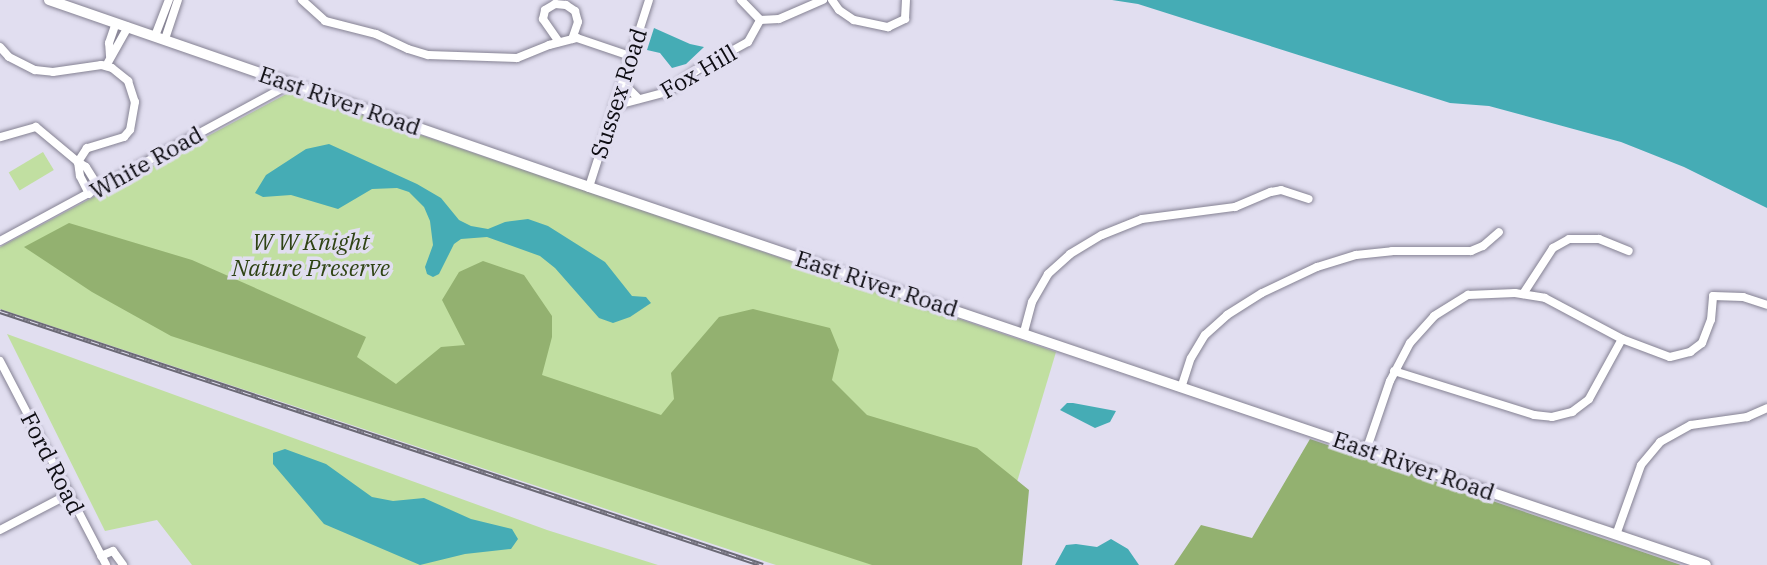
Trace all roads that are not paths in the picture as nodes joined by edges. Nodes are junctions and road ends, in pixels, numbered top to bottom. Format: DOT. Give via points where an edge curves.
graph roads {
  1 [pos="49,0"];
  2 [pos="169,0"];
  3 [pos="178,0"];
  4 [pos="302,0"];
  5 [pos="649,0"];
  6 [pos="741,0"];
  7 [pos="822,0"];
  8 [pos="832,0"];
  9 [pos="906,0"];
  10 [pos="760,20"];
  11 [pos="122,25"];
  12 [pos="160,37"];
  13 [pos="572,39"];
  14 [pos="559,41"];
  15 [pos="0,47"];
  16 [pos="630,56"];
  17 [pos="106,66"];
  18 [pos="622,82"];
  19 [pos="292,83"];
  20 [pos="639,99"];
  21 [pos="614,106"];
  22 [pos="0,137"];
  23 [pos="78,162"];
  24 [pos="589,187"];
  25 [pos="99,188"];
  26 [pos="89,194"];
  27 [pos="1309,199"];
  28 [pos="1500,232"];
  29 [pos="0,241"];
  30 [pos="1629,251"];
  31 [pos="1523,294"];
  32 [pos="1767,305"];
  33 [pos="1024,332"];
  34 [pos="1622,339"];
  35 [pos="0,361"];
  36 [pos="1394,372"];
  37 [pos="1182,385"];
  38 [pos="1767,408"];
  39 [pos="1367,448"];
  40 [pos="69,494"];
  41 [pos="0,530"];
  42 [pos="1616,535"];
  43 [pos="102,556"];
  44 [pos="106,565"];
  45 [pos="123,565"];
  46 [pos="1706,565"];
  1 -- 11 [label="main road, East River Road"];
  2 -- 12 [label="street"];
  3 -- 12 [label="street"];
  4 -- 14 [label="street" via="325,21 376,33 428,55 517,58"];
  5 -- 16 [label="street, Sussex Road"];
  6 -- 10 [label="street"];
  7 -- 10 [label="street" via="779,19"];
  8 -- 9 [label="street" via="846,16 888,27 905,19"];
  10 -- 20 [label="street, Fox Hill" via="748,42 667,92"];
  11 -- 12 [label="main road, East River Road"];
  11 -- 17 [label="street" via="109,43"];
  12 -- 19 [label="main road, East River Road"];
  13 -- 14 [label="street"];
  13 -- 14 [label="street" via="578,22 575,11 555,4 545,10 543,19"];
  13 -- 16 [label="street"];
  15 -- 17 [label="street" via="9,57 36,70"];
  16 -- 18 [label="street, Sussex Road"];
  17 -- 23 [label="street" via="120,72 134,92 130,130 115,141 87,148"];
  18 -- 20 [label="street, Fox Hill"];
  18 -- 21 [label="street, Sussex Road"];
  19 -- 24 [label="main road, East River Road"];
  19 -- 25 [label="street, White Road"];
  20 -- 21 [label="street, Fox Hill"];
  21 -- 24 [label="street, Sussex Road"];
  22 -- 23 [label="street" via="36,127"];
  23 -- 25 [label="street"];
  23 -- 26 [label="street"];
  24 -- 33 [label="main road, East River Road"];
  25 -- 26 [label="street, White Road"];
  26 -- 29 [label="street, White Road"];
  27 -- 33 [label="street" via="1271,192 1235,207 1142,219 1101,235 1048,274 1032,302"];
  28 -- 37 [label="street" via="1471,251 1356,256 1317,267 1262,293 1227,314 1205,335"];
  30 -- 31 [label="street" via="1599,239 1569,239 1553,248"];
  31 -- 34 [label="street" via="1562,305"];
  31 -- 36 [label="street" via="1479,293 1447,305 1422,328"];
  32 -- 34 [label="street" via="1743,297 1713,296 1705,338 1681,355 1664,356"];
  33 -- 37 [label="main road, East River Road"];
  34 -- 36 [label="street" via="1589,399 1558,416 1534,415"];
  35 -- 40 [label="street, Ford Road"];
  36 -- 39 [label="street"];
  37 -- 39 [label="main road, East River Road"];
  38 -- 42 [label="street" via="1747,417 1691,425 1660,442 1641,465"];
  39 -- 42 [label="main road, East River Road"];
  40 -- 41 [label="street"];
  40 -- 43 [label="street, Ford Road"];
  42 -- 46 [label="main road, East River Road"];
  43 -- 44 [label="street, Ford Road"];
  43 -- 45 [label="street" via="113,551"];
}
